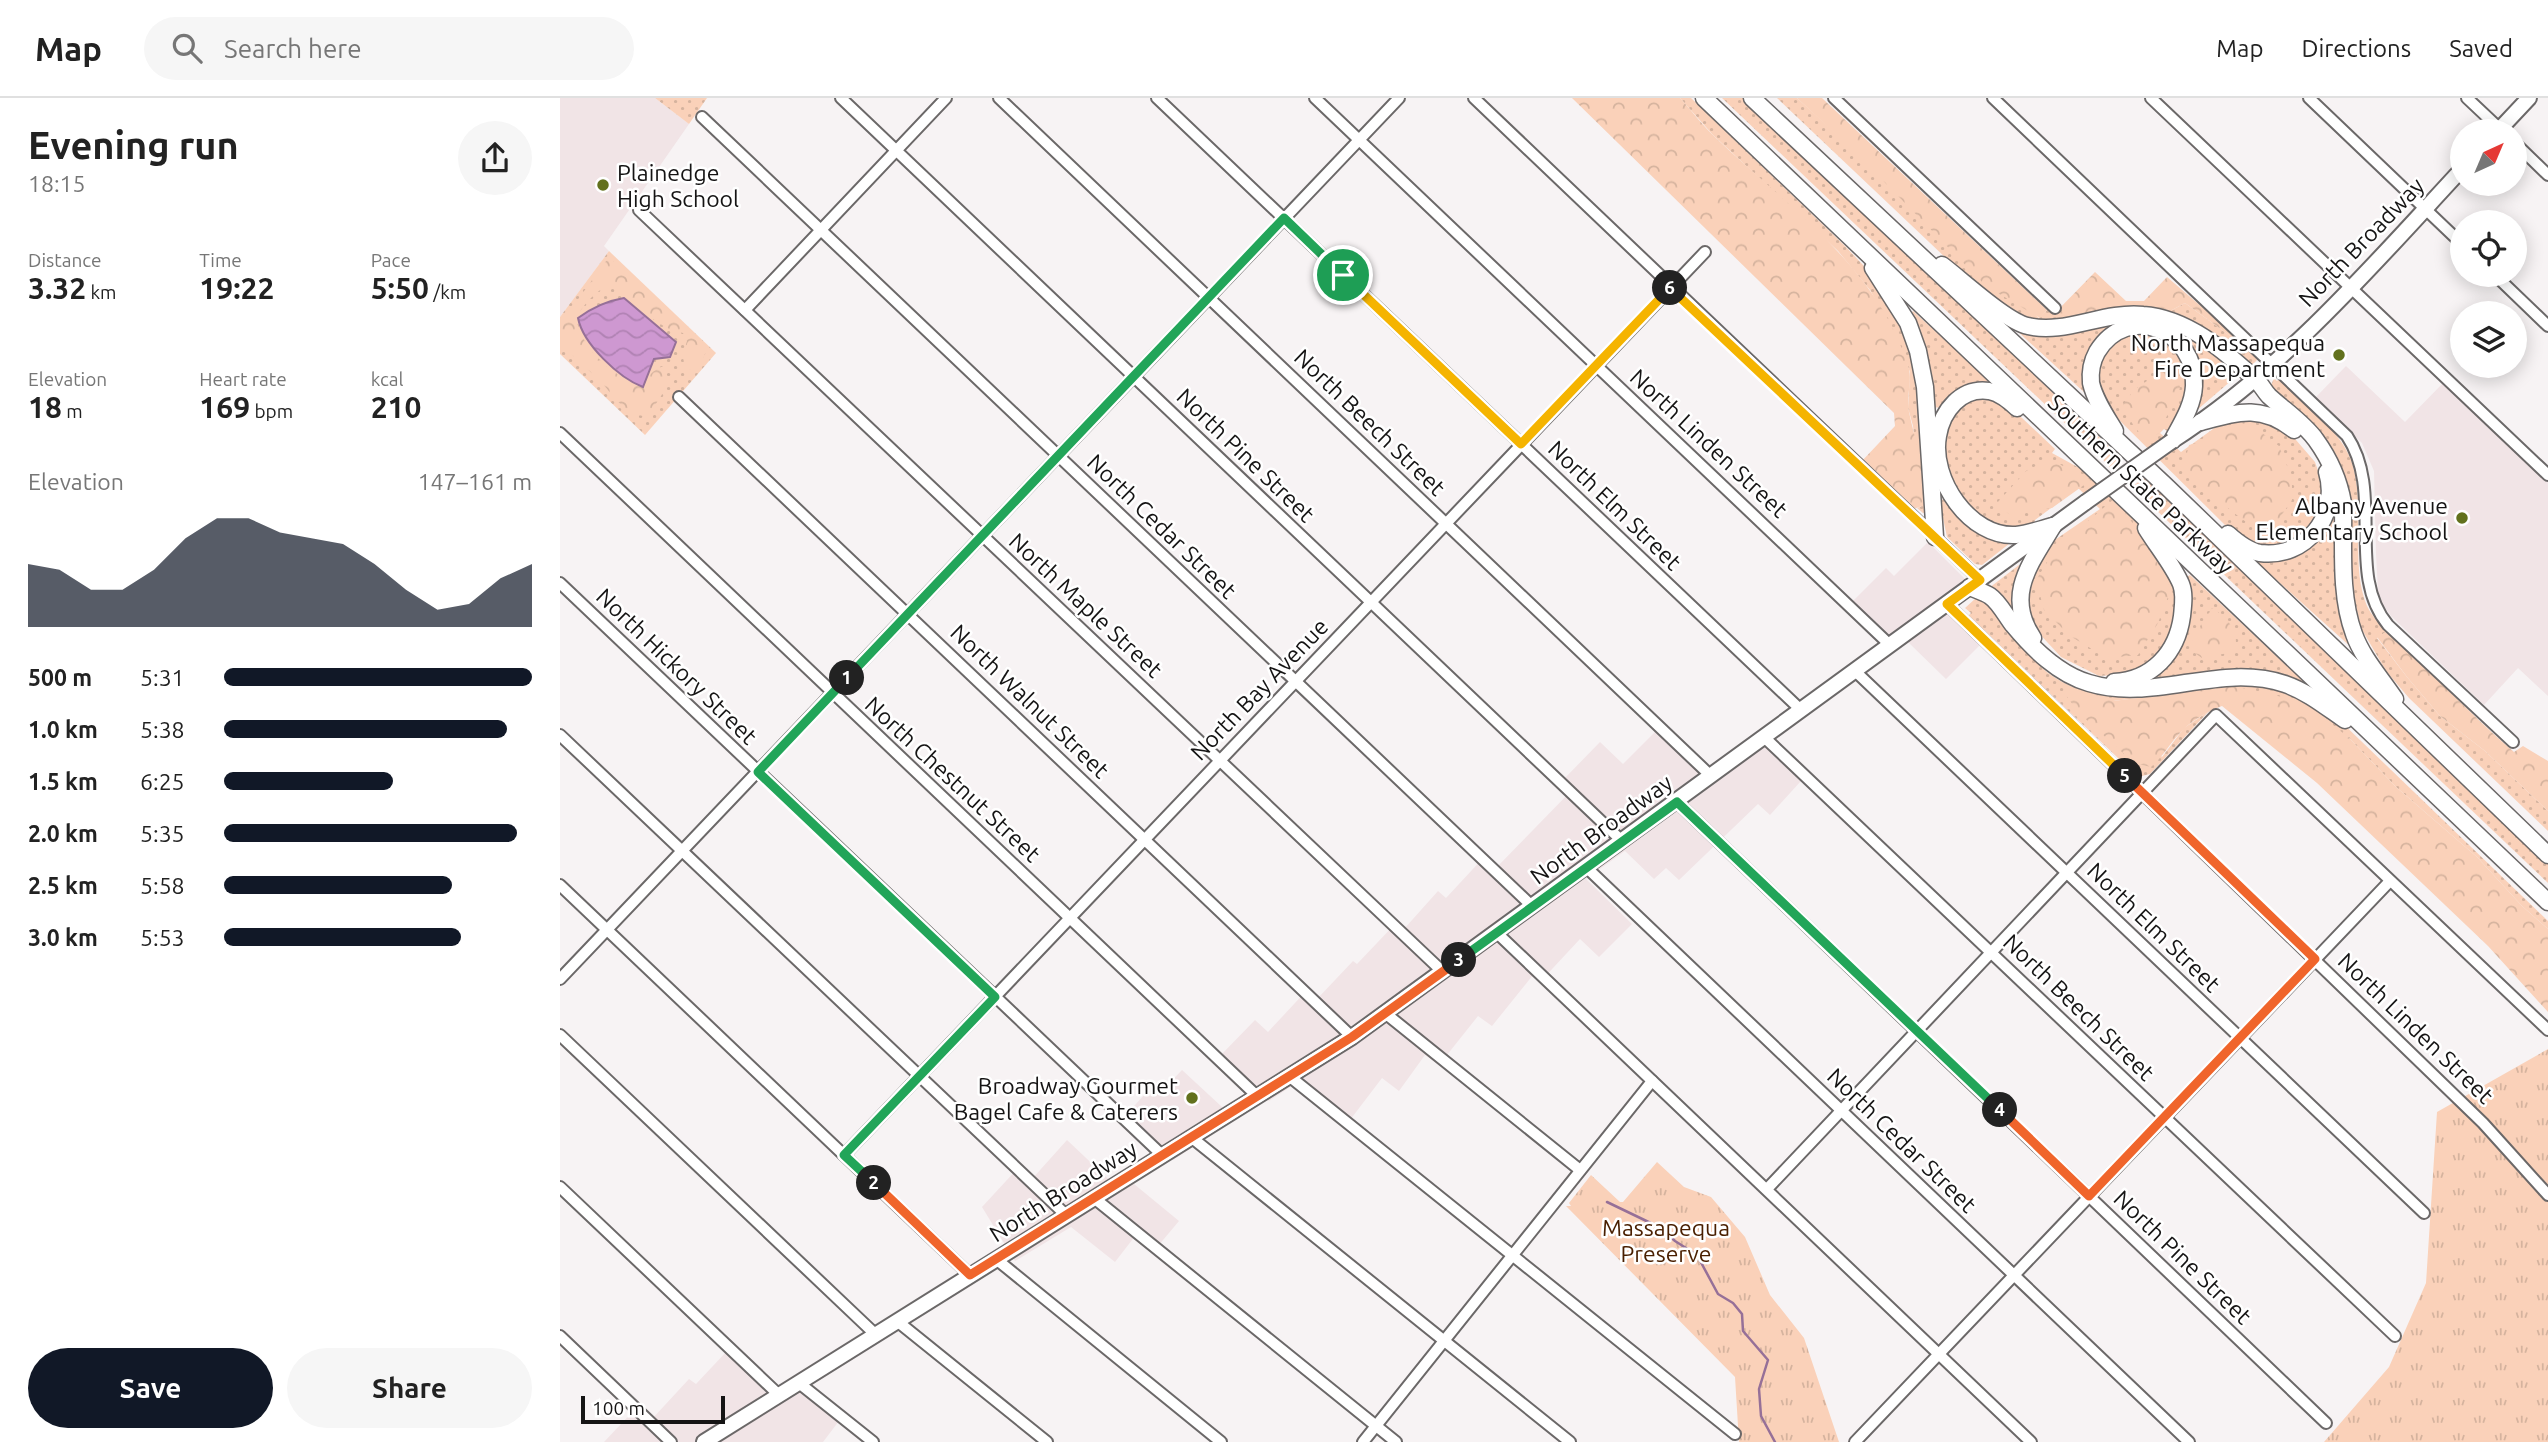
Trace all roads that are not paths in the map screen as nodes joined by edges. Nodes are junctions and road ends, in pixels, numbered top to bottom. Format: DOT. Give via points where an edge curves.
graph roads {
  1 [pos="841,98"];
  2 [pos="946,98"];
  3 [pos="999,98"];
  4 [pos="1157,98"];
  5 [pos="1315,98"];
  6 [pos="1399,98"];
  7 [pos="1474,98"];
  8 [pos="1704,98"];
  9 [pos="1752,98"];
  10 [pos="1993,98"];
  11 [pos="2151,98"];
  12 [pos="2309,98"];
  13 [pos="2467,98"];
  14 [pos="2529,98"];
  15 [pos="1842,101"];
  16 [pos="702,117"];
  17 [pos="2489,119"];
  18 [pos="2510,119"];
  19 [pos="1359,140"];
  20 [pos="896,151"];
  21 [pos="2527,155"];
  22 [pos="2548,175"];
  23 [pos="2450,182"];
  24 [pos="1865,205"];
  25 [pos="2425,209"];
  26 [pos="639,210"];
  27 [pos="1284,218"];
  28 [pos="821,230"];
  29 [pos="2450,233"];
  30 [pos="1849,234"];
  31 [pos="1704,252"];
  32 [pos="1671,286"];
  33 [pos="2507,287"];
  34 [pos="2351,288"];
  35 [pos="1209,298"];
  36 [pos="2055,308"];
  37 [pos="745,310"];
  38 [pos="2548,326"];
  39 [pos="2272,364"];
  40 [pos="1596,365"];
  41 [pos="1134,377"];
  42 [pos="2256,379"];
  43 [pos="679,397"];
  44 [pos="2201,422"];
  45 [pos="560,433"];
  46 [pos="2172,441"];
  47 [pos="1521,444"];
  48 [pos="2128,450"];
  49 [pos="1059,456"];
  50 [pos="2088,464"];
  51 [pos="2546,469"];
  52 [pos="2166,486"];
  53 [pos="2134,509"];
  54 [pos="1446,523"];
  55 [pos="2053,526"];
  56 [pos="982,536"];
  57 [pos="1935,537"];
  58 [pos="560,583"];
  59 [pos="1975,583"];
  60 [pos="1370,603"];
  61 [pos="1947,604"];
  62 [pos="908,614"];
  63 [pos="1890,645"];
  64 [pos="1855,671"];
  65 [pos="1296,681"];
  66 [pos="832,694"];
  67 [pos="1801,710"];
  68 [pos="2421,734"];
  69 [pos="560,735"];
  70 [pos="1765,737"];
  71 [pos="2513,742"];
  72 [pos="2394,755"];
  73 [pos="1219,760"];
  74 [pos="758,772"];
  75 [pos="1711,776"];
  76 [pos="2142,793"];
  77 [pos="1677,802"];
  78 [pos="1145,840"];
  79 [pos="1622,841"];
  80 [pos="2491,847"];
  81 [pos="682,851"];
  82 [pos="2548,855"];
  83 [pos="1587,867"];
  84 [pos="2066,872"];
  85 [pos="2390,881"];
  86 [pos="560,885"];
  87 [pos="2548,902"];
  88 [pos="1533,907"];
  89 [pos="2548,911"];
  90 [pos="1070,919"];
  91 [pos="607,930"];
  92 [pos="1497,933"];
  93 [pos="1991,951"];
  94 [pos="2315,959"];
  95 [pos="1443,972"];
  96 [pos="560,979"];
  97 [pos="995,997"];
  98 [pos="1385,1013"];
  99 [pos="2548,1030"];
  100 [pos="1916,1031"];
  101 [pos="560,1035"];
  102 [pos="1352,1037"];
  103 [pos="2240,1038"];
  104 [pos="919,1076"];
  105 [pos="1289,1076"];
  106 [pos="1652,1081"];
  107 [pos="1257,1096"];
  108 [pos="1840,1110"];
  109 [pos="2165,1117"];
  110 [pos="1191,1137"];
  111 [pos="844,1155"];
  112 [pos="1162,1155"];
  113 [pos="1580,1170"];
  114 [pos="560,1187"];
  115 [pos="1767,1189"];
  116 [pos="2548,1195"];
  117 [pos="2089,1196"];
  118 [pos="1094,1198"];
  119 [pos="2424,1213"];
  120 [pos="1066,1215"];
  121 [pos="1512,1255"];
  122 [pos="996,1259"];
  123 [pos="970,1275"];
  124 [pos="2014,1275"];
  125 [pos="897,1321"];
  126 [pos="876,1334"];
  127 [pos="560,1336"];
  128 [pos="2395,1336"];
  129 [pos="1444,1341"];
  130 [pos="1939,1353"];
  131 [pos="799,1382"];
  132 [pos="779,1395"];
  133 [pos="2326,1423"];
  134 [pos="1376,1426"];
  135 [pos="1863,1433"];
  136 [pos="1735,1434"];
  137 [pos="671,1442"];
  138 [pos="704,1442"];
  139 [pos="873,1442"];
  140 [pos="1047,1442"];
  141 [pos="1221,1442"];
  142 [pos="1363,1442"];
  143 [pos="1395,1442"];
  144 [pos="1570,1442"];
  145 [pos="1855,1442"];
  146 [pos="1873,1442"];
  147 [pos="2031,1442"];
  148 [pos="2189,1442"];
  1 -- 20 [label="street, North Pine Street"];
  2 -- 20 [label="street"];
  3 -- 35 [label="street, North Beech Street"];
  4 -- 27 [label="street, North Elm Street"];
  5 -- 19 [label="street, North Linden Street"];
  6 -- 19 [label="street"];
  7 -- 32 [label="street"];
  8 -- 30 [label="highway, Southern State Parkway"];
  9 -- 24 [label="highway, Southern State Parkway"];
  10 -- 39 [label="street"];
  11 -- 34 [label="street"];
  12 -- 25 [label="street"];
  13 -- 17 [label="street"];
  14 -- 18 [label="main road"];
  15 -- 36 [label="street"];
  16 -- 28 [label="street, North Cedar Street"];
  19 -- 27 [label="street"];
  19 -- 40 [label="street, North Linden Street"];
  20 -- 28 [label="street"];
  20 -- 41 [label="street, North Pine Street"];
  21 -- 22 [label="street"];
  23 -- 25 [label="main road, North Broadway"];
  24 -- 42 [label="highway" via="2018,323 2042,329 2121,314 2158,317 2205,338"];
  24 -- 48 [label="highway, Southern State Parkway"];
  25 -- 29 [label="street"];
  25 -- 34 [label="main road, North Broadway"];
  26 -- 37 [label="street, North Maple Street"];
  27 -- 35 [label="street"];
  27 -- 47 [label="street, North Elm Street"];
  28 -- 37 [label="street"];
  28 -- 49 [label="street, North Cedar Street"];
  30 -- 50 [label="highway, Southern State Parkway"];
  30 -- 57 [label="highway" via="1891,293 1918,351"];
  31 -- 32 [label="street, North Bay Avenue"];
  32 -- 40 [label="street, North Bay Avenue"];
  32 -- 57 [label="street"];
  33 -- 38 [label="street"];
  34 -- 39 [label="main road, North Broadway"];
  34 -- 51 [label="street"];
  35 -- 41 [label="street"];
  35 -- 54 [label="street, North Beech Street"];
  37 -- 56 [label="street, North Maple Street"];
  39 -- 42 [label="main road, North Broadway"];
  39 -- 71 [label="street" via="2354,447 2365,485 2370,588 2380,615"];
  40 -- 47 [label="street, North Bay Avenue"];
  40 -- 63 [label="street, North Linden Street"];
  41 -- 49 [label="street"];
  41 -- 60 [label="street, North Pine Street"];
  42 -- 44 [label="main road, North Broadway"];
  42 -- 68 [label="highway" via="2314,437 2327,457 2343,503 2345,586 2354,634"];
  43 -- 62 [label="street, North Walnut Street"];
  44 -- 46 [label="main road, North Broadway"];
  44 -- 52 [label="highway" via="2236,412 2258,412 2280,419 2296,431 2328,475 2323,522 2306,542 2286,551 2259,553 2243,546"];
  45 -- 66 [label="street, North Chestnut Street"];
  46 -- 48 [label="highway" via="2192,399 2190,362 2173,337 2146,325 2130,326 2105,340 2094,356 2091,382 2100,407"];
  46 -- 55 [label="main road, North Broadway, bridge"];
  47 -- 54 [label="street, North Bay Avenue"];
  47 -- 67 [label="street, North Elm Street"];
  48 -- 52 [label="highway, Southern State Parkway"];
  49 -- 56 [label="street"];
  49 -- 65 [label="street, North Cedar Street"];
  50 -- 53 [label="highway, Southern State Parkway"];
  50 -- 55 [label="highway" via="1991,391 1964,396 1944,416 1937,438 1938,456 1962,511 1984,528 2000,533 2016,535"];
  52 -- 68 [label="highway, Southern State Parkway"];
  53 -- 55 [label="highway" via="2181,585 2183,604 2181,624 2167,656 2155,668 2122,681 2104,682 2071,671 2040,648 2026,626 2021,582"];
  53 -- 72 [label="highway, Southern State Parkway"];
  54 -- 60 [label="street, North Bay Avenue"];
  54 -- 75 [label="street, North Beech Street"];
  55 -- 59 [label="main road, North Broadway"];
  56 -- 62 [label="street"];
  56 -- 73 [label="street, North Maple Street"];
  57 -- 59 [label="street"];
  58 -- 74 [label="street, North Hickory Street"];
  59 -- 61 [label="main road, North Broadway"];
  59 -- 72 [label="highway" via="2046,659 2073,677 2139,690 2217,678 2271,680 2315,699"];
  60 -- 65 [label="street, North Bay Avenue"];
  60 -- 79 [label="street, North Pine Street"];
  61 -- 63 [label="main road, North Broadway"];
  61 -- 76 [label="street, North Linden Street"];
  62 -- 66 [label="street"];
  62 -- 78 [label="street, North Walnut Street"];
  63 -- 64 [label="main road, North Broadway"];
  64 -- 67 [label="main road, North Broadway"];
  64 -- 84 [label="street, North Elm Street"];
  65 -- 73 [label="street, North Bay Avenue"];
  65 -- 88 [label="street, North Cedar Street"];
  66 -- 74 [label="street"];
  66 -- 90 [label="street, North Chestnut Street"];
  67 -- 70 [label="main road, North Broadway"];
  68 -- 82 [label="highway, Southern State Parkway"];
  69 -- 81 [label="street"];
  70 -- 75 [label="main road, North Broadway"];
  70 -- 93 [label="street, North Beech Street"];
  72 -- 80 [label="highway, Southern State Parkway"];
  73 -- 78 [label="street, North Bay Avenue"];
  73 -- 95 [label="street, North Maple Street"];
  74 -- 81 [label="street"];
  74 -- 97 [label="street, North Hickory Street"];
  75 -- 77 [label="main road, North Broadway"];
  76 -- 84 [label="street"];
  76 -- 85 [label="street" via="2216,715"];
  76 -- 94 [label="street, North Linden Street"];
  77 -- 79 [label="main road, North Broadway"];
  77 -- 100 [label="street, North Pine Street"];
  78 -- 90 [label="street, North Bay Avenue"];
  78 -- 102 [label="street, North Walnut Street"];
  79 -- 83 [label="main road, North Broadway"];
  80 -- 87 [label="highway, Southern State Parkway"];
  80 -- 89 [label="highway"];
  81 -- 91 [label="street"];
  81 -- 104 [label="street"];
  83 -- 88 [label="main road, North Broadway"];
  83 -- 108 [label="street, North Cedar Street"];
  84 -- 93 [label="street"];
  84 -- 103 [label="street, North Elm Street"];
  85 -- 94 [label="street"];
  85 -- 99 [label="street"];
  86 -- 91 [label="street"];
  88 -- 92 [label="main road, North Broadway"];
  90 -- 97 [label="street, North Bay Avenue"];
  90 -- 107 [label="street, North Chestnut Street"];
  91 -- 96 [label="street"];
  91 -- 111 [label="street"];
  92 -- 95 [label="main road, North Broadway"];
  92 -- 106 [label="street"];
  93 -- 100 [label="street"];
  93 -- 109 [label="street, North Beech Street"];
  94 -- 103 [label="street"];
  94 -- 116 [label="street, North Linden Street" via="2491,1131"];
  95 -- 98 [label="main road, North Broadway"];
  97 -- 104 [label="street, North Bay Avenue"];
  97 -- 112 [label="street, North Hickory Street"];
  98 -- 102 [label="main road, North Broadway"];
  98 -- 113 [label="street"];
  100 -- 108 [label="street"];
  100 -- 117 [label="street, North Pine Street"];
  101 -- 126 [label="street"];
  102 -- 105 [label="main road, North Broadway"];
  103 -- 109 [label="street"];
  103 -- 119 [label="street, North Elm Street"];
  104 -- 111 [label="street, North Bay Avenue"];
  104 -- 120 [label="street"];
  105 -- 107 [label="main road, North Broadway"];
  105 -- 121 [label="street"];
  106 -- 113 [label="street"];
  106 -- 115 [label="street"];
  107 -- 110 [label="main road, North Broadway"];
  108 -- 115 [label="street"];
  108 -- 124 [label="street, North Cedar Street"];
  109 -- 117 [label="street"];
  109 -- 128 [label="street, North Beech Street"];
  110 -- 112 [label="main road, North Broadway"];
  110 -- 129 [label="street"];
  111 -- 123 [label="street"];
  112 -- 118 [label="main road, North Broadway"];
  113 -- 121 [label="street"];
  114 -- 132 [label="street"];
  115 -- 130 [label="street"];
  117 -- 124 [label="street"];
  117 -- 133 [label="street, North Pine Street"];
  118 -- 120 [label="main road, North Broadway"];
  118 -- 134 [label="street"];
  120 -- 122 [label="main road, North Broadway"];
  121 -- 129 [label="street"];
  121 -- 136 [label="street"];
  122 -- 123 [label="main road, North Broadway"];
  122 -- 141 [label="street"];
  123 -- 125 [label="main road, North Broadway"];
  124 -- 130 [label="street"];
  124 -- 148 [label="street, North Cedar Street"];
  125 -- 126 [label="main road, North Broadway"];
  125 -- 140 [label="street"];
  126 -- 131 [label="main road, North Broadway"];
  127 -- 137 [label="street"];
  129 -- 134 [label="street"];
  129 -- 144 [label="street"];
  130 -- 135 [label="street"];
  130 -- 147 [label="street"];
  131 -- 132 [label="main road, North Broadway"];
  131 -- 139 [label="street"];
  132 -- 138 [label="main road, North Broadway"];
  134 -- 142 [label="street"];
  134 -- 143 [label="street"];
  135 -- 145 [label="street"];
  135 -- 146 [label="street"];
}
